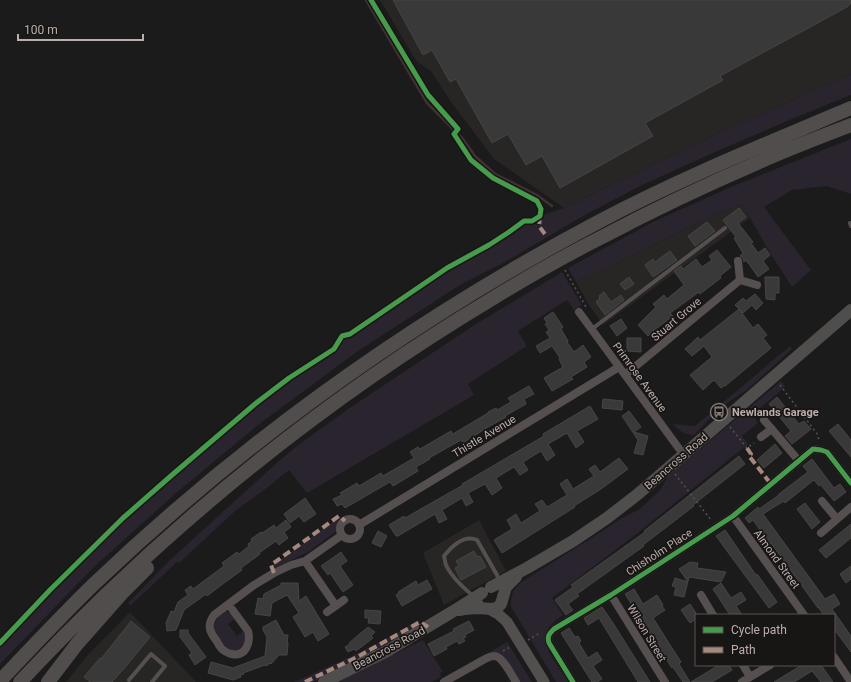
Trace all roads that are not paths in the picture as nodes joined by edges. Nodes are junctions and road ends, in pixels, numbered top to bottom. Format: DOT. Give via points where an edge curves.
graph roads {
  1 [pos="851,108"];
  2 [pos="851,125"];
  3 [pos="725,228"];
  4 [pos="738,261"];
  5 [pos="740,280"];
  6 [pos="757,285"];
  7 [pos="851,310"];
  8 [pos="579,312"];
  9 [pos="591,329"];
  10 [pos="619,367"];
  11 [pos="626,375"];
  12 [pos="764,420"];
  13 [pos="772,429"];
  14 [pos="761,438"];
  15 [pos="282,442"];
  16 [pos="683,454"];
  17 [pos="799,461"];
  18 [pos="851,483"];
  19 [pos="822,501"];
  20 [pos="851,507"];
  21 [pos="733,516"];
  22 [pos="837,519"];
  23 [pos="359,525"];
  24 [pos="821,533"];
  25 [pos="342,535"];
  26 [pos="305,561"];
  27 [pos="611,595"];
  28 [pos="701,595"];
  29 [pos="491,597"];
  30 [pos="344,600"];
  31 [pos="229,605"];
  32 [pos="336,606"];
  33 [pos="327,612"];
  34 [pos="712,614"];
  35 [pos="803,614"];
  36 [pos="835,658"];
  37 [pos="744,666"];
  38 [pos="768,666"];
  39 [pos="750,677"];
  40 [pos="0,681"];
  41 [pos="129,681"];
  42 [pos="20,682"];
  43 [pos="48,682"];
  44 [pos="152,682"];
  45 [pos="324,682"];
  46 [pos="444,682"];
  47 [pos="516,682"];
  48 [pos="544,682"];
  49 [pos="573,682"];
  50 [pos="665,682"];
  51 [pos="742,682"];
  52 [pos="851,682"];
  1 -- 40 [label="highway" via="698,173 601,220 462,299 395,342 286,420 181,505 94,584"];
  2 -- 15 [label="highway" via="697,190 555,262 416,346"];
  3 -- 9 [label="lane"];
  4 -- 5 [label="street"];
  5 -- 6 [label="street"];
  5 -- 11 [label="street, Stuart Grove"];
  7 -- 16 [label="main road, Beancross Road"];
  8 -- 9 [label="street, Primrose Avenue"];
  9 -- 10 [label="street, Primrose Avenue"];
  10 -- 11 [label="street, Primrose Avenue"];
  10 -- 23 [label="street, Thistle Avenue"];
  11 -- 16 [label="street, Primrose Avenue"];
  12 -- 13 [label="street"];
  13 -- 14 [label="street"];
  13 -- 17 [label="street"];
  15 -- 42 [label="highway" via="158,545 69,630"];
  15 -- 43 [label="highway" via="136,579 76,644"];
  16 -- 29 [label="main road, Beancross Road" via="607,518 527,568"];
  17 -- 18 [label="street, Chisholm Place" via="813,449 827,452"];
  17 -- 21 [label="street, Chisholm Place"];
  19 -- 22 [label="street"];
  20 -- 22 [label="street"];
  21 -- 27 [label="street, Chisholm Place"];
  21 -- 35 [label="street, Almond Street"];
  22 -- 24 [label="street"];
  23 -- 25 [label="street, Thistle Avenue" via="360,532 356,538 348,539"];
  23 -- 25 [label="street" via="353,520 344,521"];
  25 -- 26 [label="street"];
  26 -- 31 [label="street" via="274,573"];
  26 -- 32 [label="street"];
  27 -- 49 [label="street, Chisholm Place" via="549,634 549,643"];
  27 -- 50 [label="street, Wilson Street"];
  28 -- 34 [label="street"];
  29 -- 29 [label="lane" via="455,578 446,565 444,556 457,542 466,538 477,540 497,575"];
  29 -- 45 [label="main road, Beancross Road" via="452,612 387,650"];
  29 -- 48 [label="main road"];
  30 -- 32 [label="street"];
  31 -- 31 [label="street" via="214,615 210,629 223,650 234,655 244,652 248,646 249,636"];
  32 -- 33 [label="street"];
  36 -- 52 [label="street"];
  37 -- 39 [label="street"];
  38 -- 39 [label="street"];
  39 -- 51 [label="street"];
  41 -- 44 [label="lane" via="150,654 165,666"];
  46 -- 47 [label="street" via="490,656 503,661"];
}
